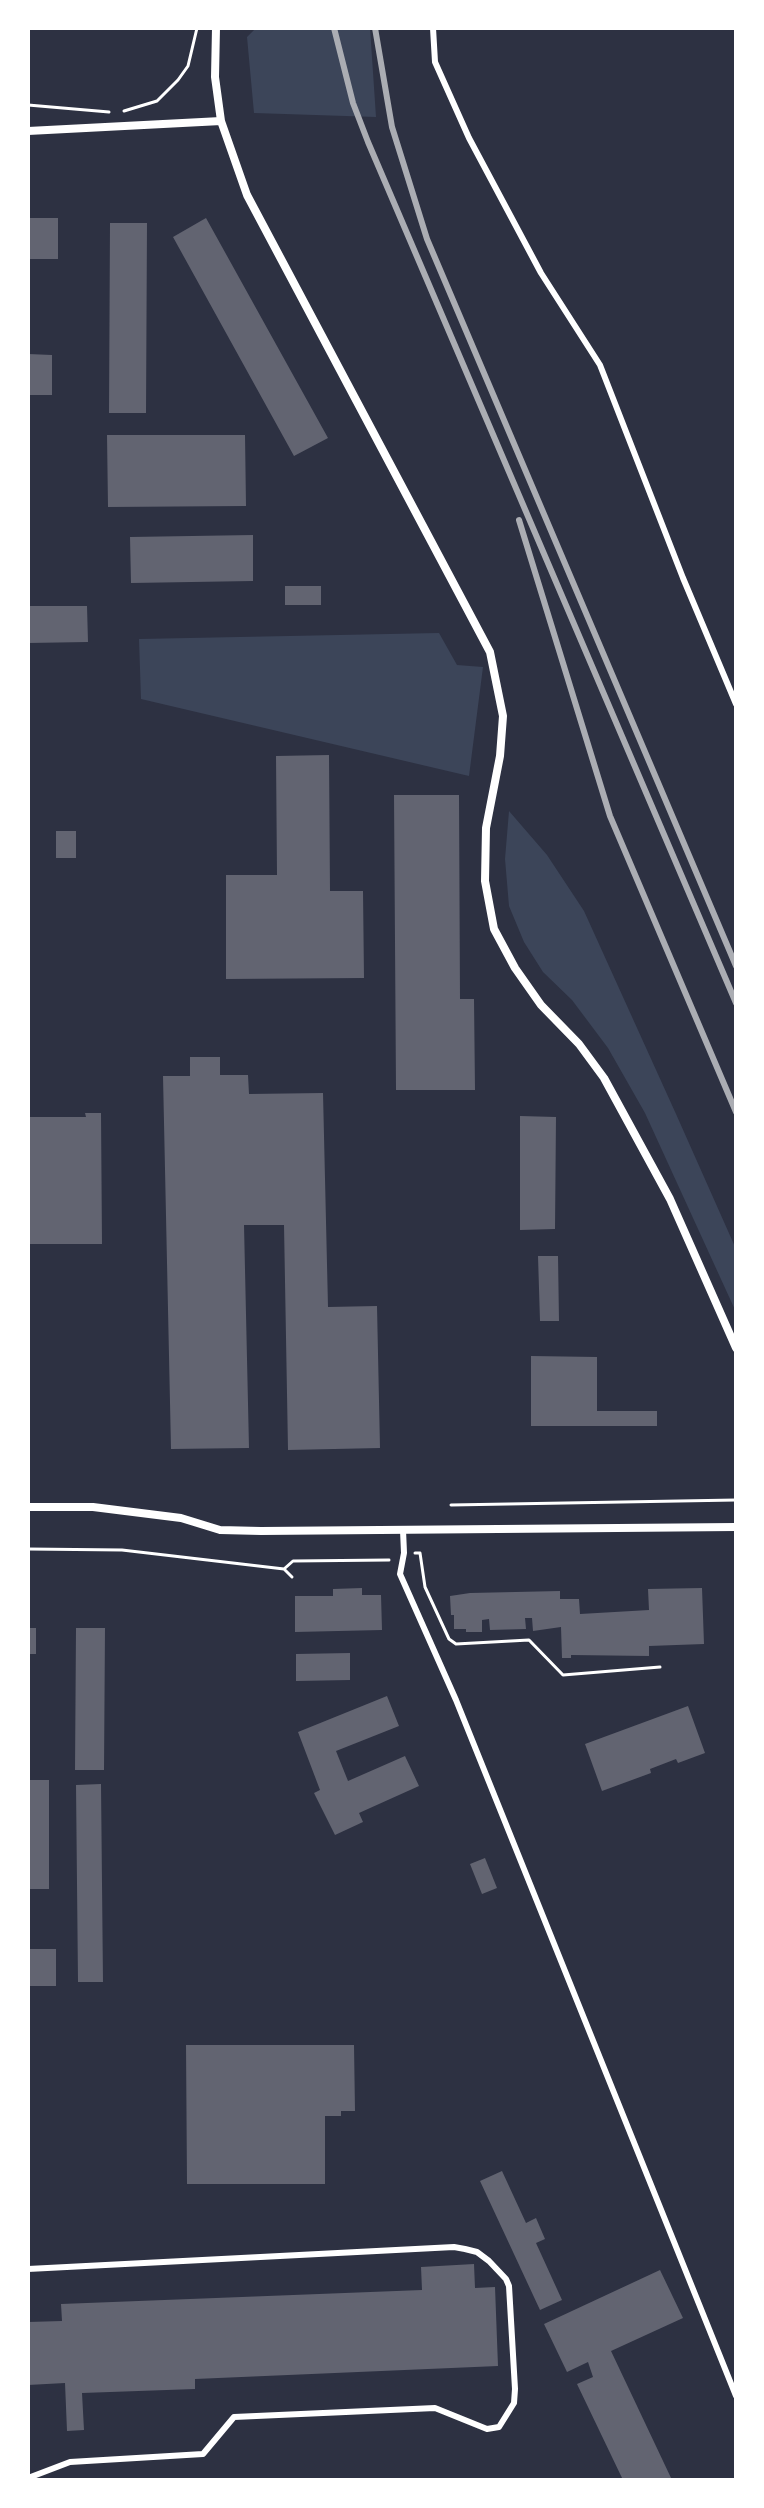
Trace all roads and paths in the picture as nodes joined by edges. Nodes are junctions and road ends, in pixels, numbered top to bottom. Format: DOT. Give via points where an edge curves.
graph roads {
  1 [pos="197,28"];
  2 [pos="216,28"];
  3 [pos="433,28"];
  4 [pos="28,105"];
  5 [pos="221,121"];
  6 [pos="28,131"];
  7 [pos="736,704"];
  8 [pos="736,1348"];
  9 [pos="736,1500"];
  10 [pos="451,1505"];
  11 [pos="28,1507"];
  12 [pos="736,1527"];
  13 [pos="403,1530"];
  14 [pos="28,1549"];
  15 [pos="404,1553"];
  16 [pos="284,1569"];
  17 [pos="292,1577"];
  18 [pos="660,1667"];
  19 [pos="28,2269"];
  20 [pos="736,2396"];
  21 [pos="28,2478"];
  1 -- 4 [label="path" via="188,66 157,101 119,112"];
  2 -- 5 [label="street"];
  3 -- 7 [label="lane" via="435,62 469,138 541,273 600,365"];
  5 -- 6 [label="street"];
  5 -- 8 [label="street" via="247,195 490,652 503,716 486,828 485,881 494,929 541,1005 604,1078 670,1199"];
  9 -- 10 [label="path"];
  11 -- 13 [label="street" via="93,1507 181,1518 220,1530"];
  12 -- 13 [label="street"];
  13 -- 15 [label="lane"];
  14 -- 16 [label="path" via="122,1550"];
  15 -- 16 [label="path" via="386,1561 293,1561"];
  15 -- 18 [label="path" via="420,1553 425,1587 456,1644 529,1640 563,1675"];
  15 -- 20 [label="lane" via="400,1574 456,1700"];
  16 -- 17 [label="path"];
  19 -- 21 [label="lane" via="465,2249 489,2261 509,2286 515,2389 514,2403 499,2427 487,2429 435,2408 234,2417 203,2454 70,2462"];
}
